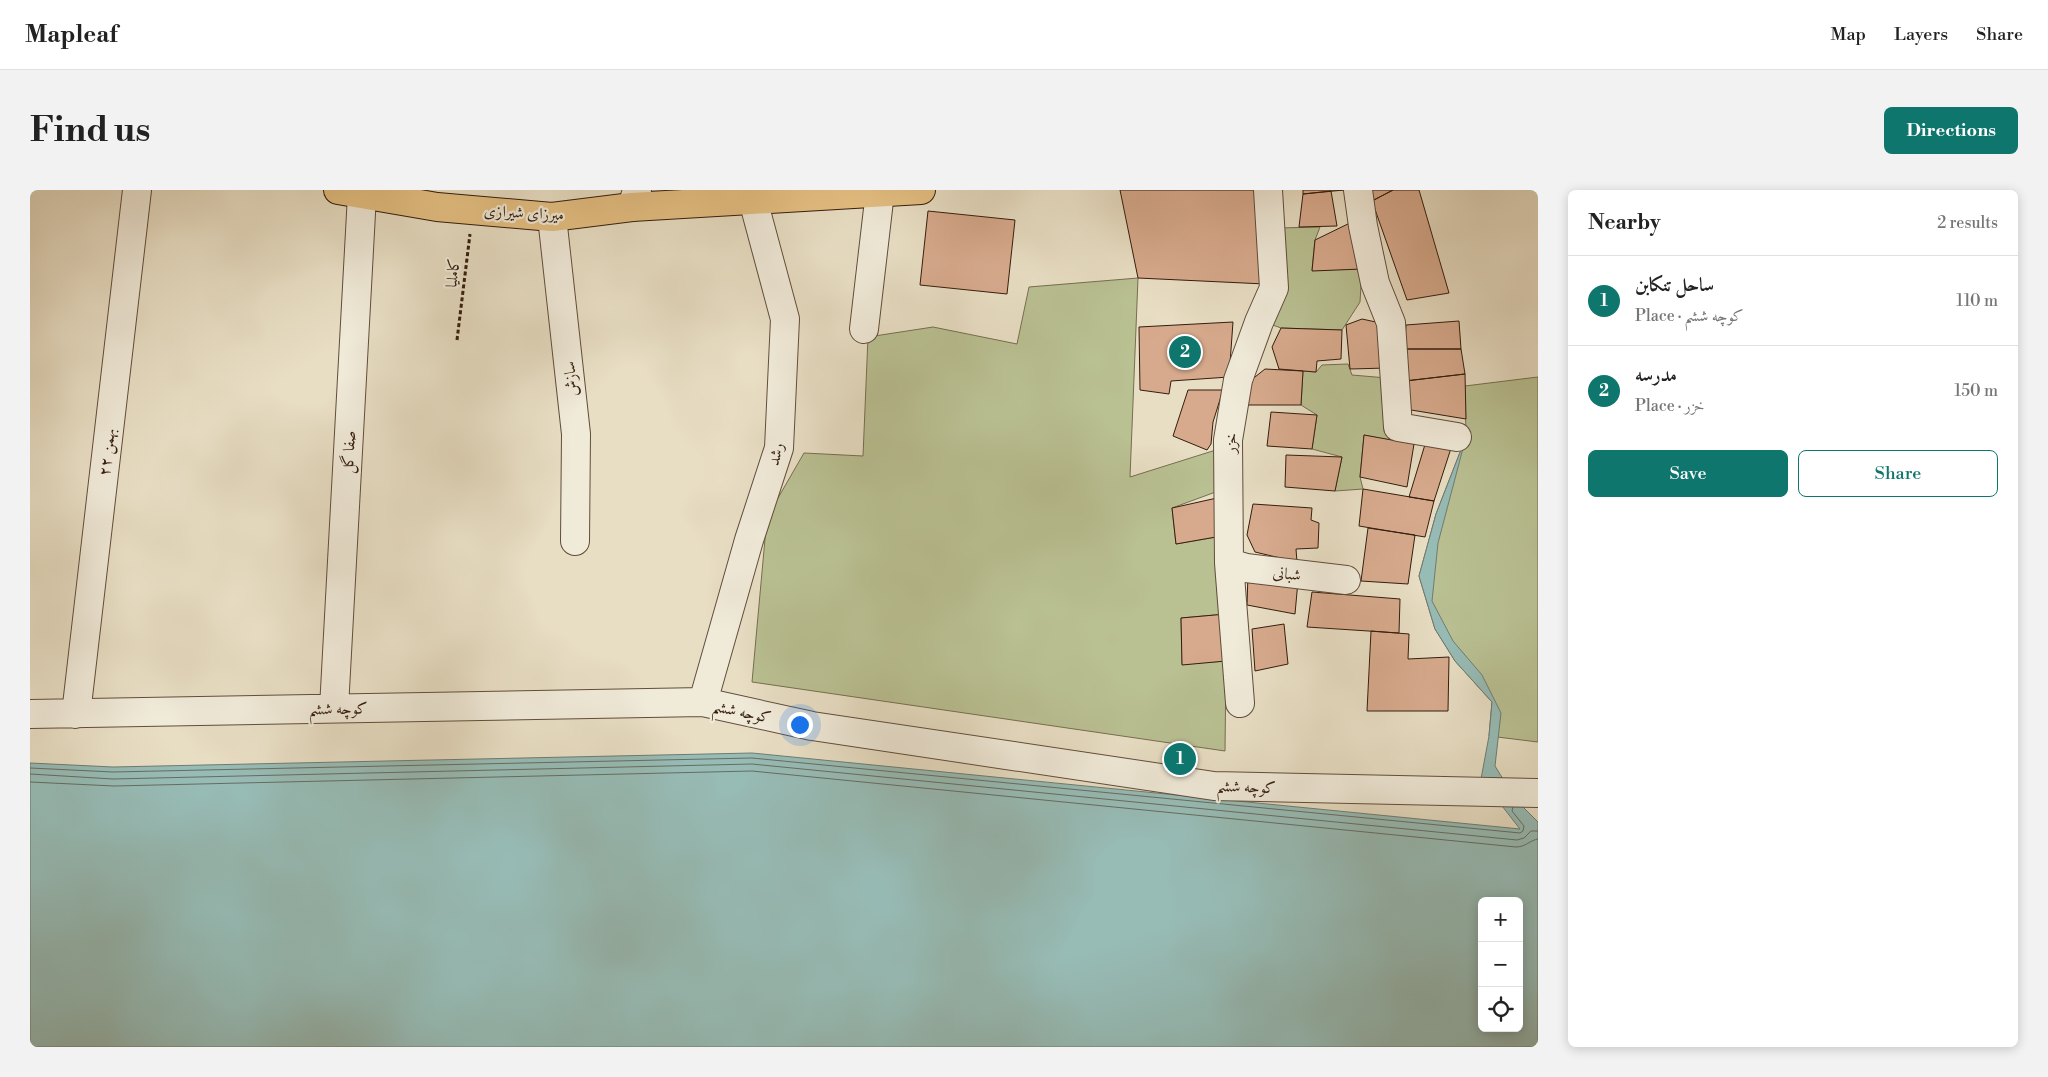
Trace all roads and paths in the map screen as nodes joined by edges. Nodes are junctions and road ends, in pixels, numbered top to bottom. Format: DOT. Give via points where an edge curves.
graph roads {
  1 [pos="137,190"];
  2 [pos="921,190"];
  3 [pos="1268,190"];
  4 [pos="1358,190"];
  5 [pos="350,192"];
  6 [pos="880,192"];
  7 [pos="804,194"];
  8 [pos="438,198"];
  9 [pos="635,199"];
  10 [pos="753,200"];
  11 [pos="473,210"];
  12 [pos="552,217"];
  13 [pos="864,329"];
  14 [pos="457,340"];
  15 [pos="1457,437"];
  16 [pos="575,541"];
  17 [pos="1229,563"];
  18 [pos="1346,580"];
  19 [pos="703,702"];
  20 [pos="1240,703"];
  21 [pos="334,708"];
  22 [pos="30,714"];
  23 [pos="76,714"];
  24 [pos="1538,793"];
  1 -- 23 [label="street, ۲۲ بهمن"];
  2 -- 6 [label="main road, میرزای شیرازی"];
  3 -- 17 [label="street, خزر" via="1274,288 1238,380 1228,440"];
  4 -- 15 [label="street" via="1375,283 1391,323 1398,427"];
  5 -- 8 [label="main road, میرزای شیرازی"];
  5 -- 21 [label="street, صفا گل"];
  6 -- 7 [label="main road, میرزای شیرازی"];
  6 -- 13 [label="street"];
  7 -- 10 [label="main road, میرزای شیرازی"];
  8 -- 11 [label="main road, میرزای شیرازی"];
  9 -- 10 [label="main road, میرزای شیرازی"];
  9 -- 12 [label="main road, میرزای شیرازی"];
  10 -- 19 [label="street, رشد" via="785,319 779,448"];
  11 -- 12 [label="main road, میرزای شیرازی"];
  11 -- 14 [label="path, کاملیا"];
  12 -- 16 [label="street, سازش" via="576,434"];
  17 -- 18 [label="street, شبانی" via="1246,568"];
  17 -- 20 [label="street, خزر"];
  19 -- 21 [label="street, کوچه ششم"];
  19 -- 24 [label="street, کوچه ششم" via="812,726 1214,786"];
  21 -- 23 [label="street, کوچه ششم"];
  22 -- 23 [label="street, کوچه ششم"];
}
